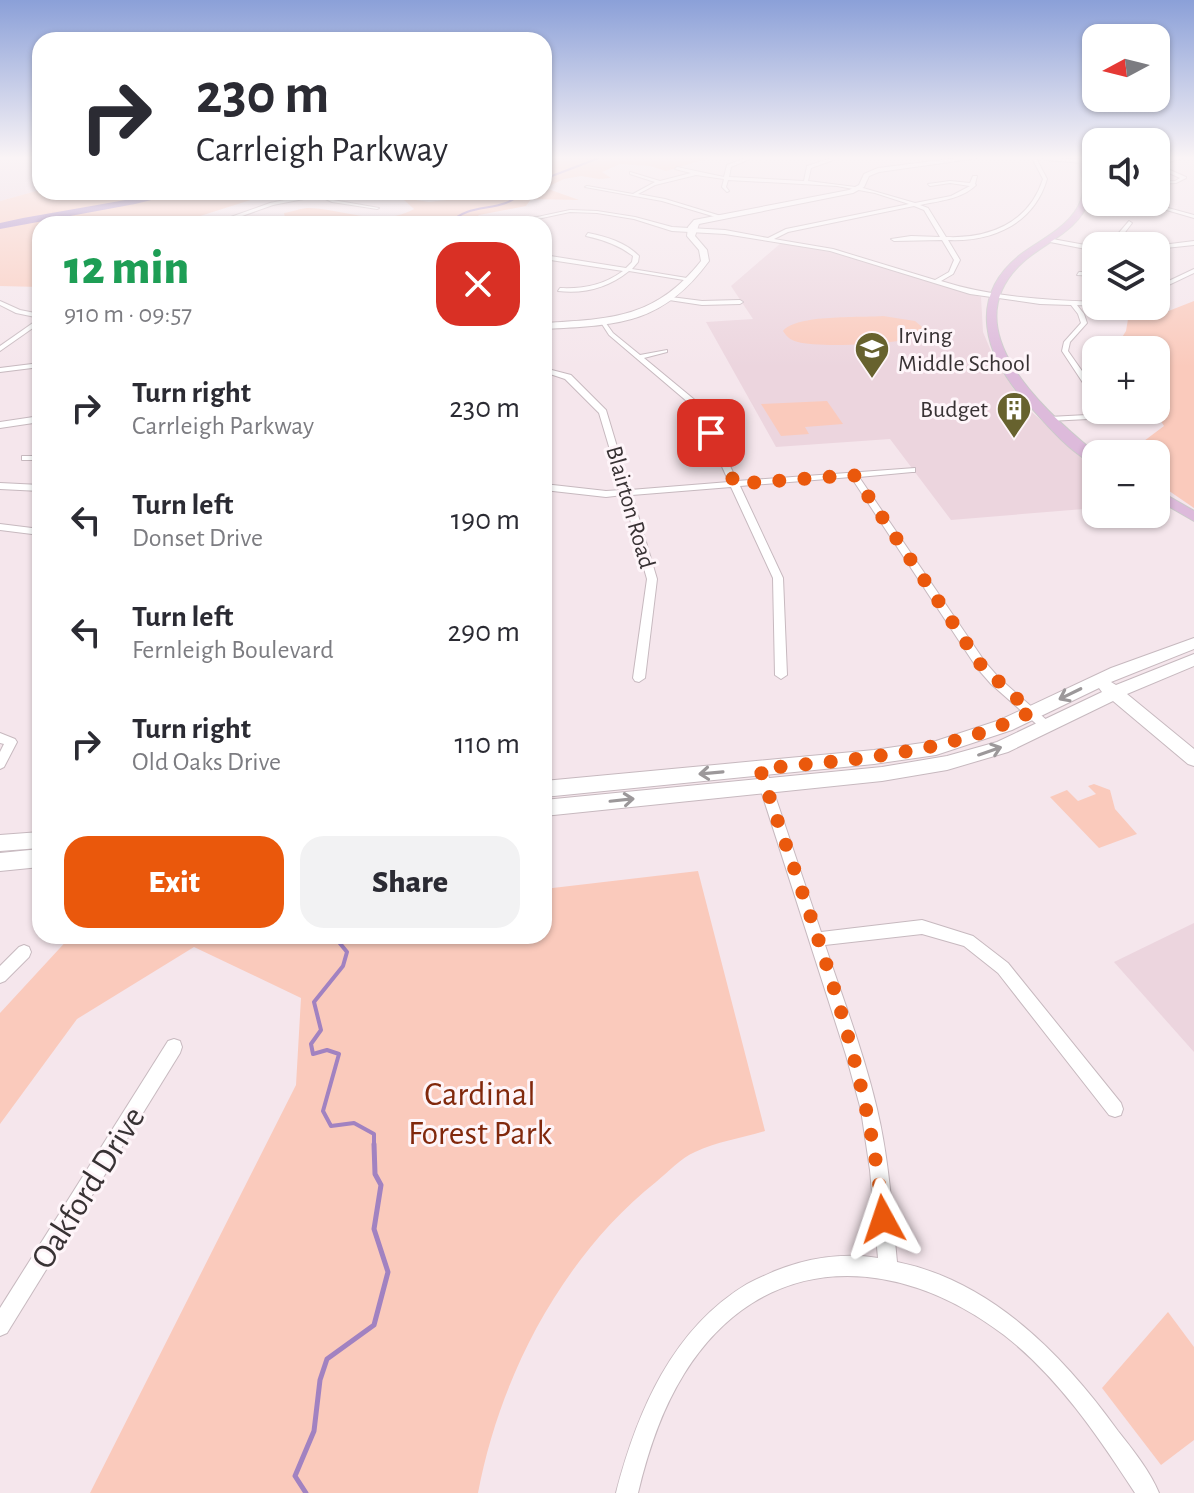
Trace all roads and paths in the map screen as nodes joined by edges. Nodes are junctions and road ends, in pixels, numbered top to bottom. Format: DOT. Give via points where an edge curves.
graph roads {
  1 [pos="679,228"];
  2 [pos="803,228"];
  3 [pos="939,228"];
  4 [pos="1003,228"];
  5 [pos="1064,228"];
  6 [pos="691,230"];
  7 [pos="588,235"];
  8 [pos="769,239"];
  9 [pos="894,239"];
  10 [pos="946,239"];
  11 [pos="1052,241"];
  12 [pos="1194,243"];
  13 [pos="1082,246"];
  14 [pos="1170,246"];
  15 [pos="1174,246"];
  16 [pos="1186,252"];
  17 [pos="552,258"];
  18 [pos="628,269"];
  19 [pos="1194,271"];
  20 [pos="690,279"];
  21 [pos="935,282"];
  22 [pos="1170,282"];
  23 [pos="560,290"];
  24 [pos="998,297"];
  25 [pos="671,299"];
  26 [pos="740,302"];
  27 [pos="1,303"];
  28 [pos="1073,304"];
  29 [pos="1082,304"];
  30 [pos="32,316"];
  31 [pos="603,321"];
  32 [pos="32,324"];
  33 [pos="552,325"];
  34 [pos="0,349"];
  35 [pos="665,351"];
  36 [pos="640,357"];
  37 [pos="32,366"];
  38 [pos="0,370"];
  39 [pos="552,372"];
  40 [pos="1082,376"];
  41 [pos="1082,416"];
  42 [pos="1055,419"];
  43 [pos="32,420"];
  44 [pos="0,425"];
  45 [pos="1083,440"];
  46 [pos="1082,446"];
  47 [pos="25,458"];
  48 [pos="32,458"];
  49 [pos="912,470"];
  50 [pos="854,475"];
  51 [pos="735,484"];
  52 [pos="0,486"];
  53 [pos="32,488"];
  54 [pos="552,488"];
  55 [pos="626,492"];
  56 [pos="1170,502"];
  57 [pos="1170,512"];
  58 [pos="1194,517"];
  59 [pos="0,527"];
  60 [pos="1194,527"];
  61 [pos="32,531"];
  62 [pos="1194,643"];
  63 [pos="1194,660"];
  64 [pos="781,675"];
  65 [pos="639,678"];
  66 [pos="1099,680"];
  67 [pos="1115,693"];
  68 [pos="1031,712"];
  69 [pos="1046,726"];
  70 [pos="0,738"];
  71 [pos="1194,759"];
  72 [pos="0,764"];
  73 [pos="763,777"];
  74 [pos="552,789"];
  75 [pos="552,807"];
  76 [pos="32,841"];
  77 [pos="0,843"];
  78 [pos="32,859"];
  79 [pos="0,862"];
  80 [pos="816,939"];
  81 [pos="24,952"];
  82 [pos="0,976"];
  83 [pos="174,1047"];
  84 [pos="1115,1109"];
  85 [pos="888,1267"];
  86 [pos="0,1326"];
  87 [pos="627,1493"];
  88 [pos="1148,1493"];
  1 -- 6 [label="street"];
  2 -- 8 [label="street"];
  3 -- 10 [label="street"];
  4 -- 10 [label="street" via="992,235"];
  5 -- 11 [label="main road"];
  6 -- 8 [label="street"];
  6 -- 20 [label="street" via="706,257"];
  7 -- 18 [label="street" via="632,252 636,261"];
  8 -- 21 [label="street" via="840,252"];
  9 -- 10 [label="street"];
  10 -- 21 [label="street" via="957,264"];
  11 -- 13 [label="street"];
  11 -- 24 [label="main road" via="1009,270"];
  12 -- 15 [label="street"];
  14 -- 15 [label="street"];
  15 -- 16 [label="street"];
  17 -- 18 [label="street"];
  18 -- 20 [label="street"];
  18 -- 23 [label="street" via="601,286"];
  19 -- 22 [label="street"];
  20 -- 25 [label="street"];
  21 -- 24 [label="street"];
  24 -- 28 [label="street"];
  24 -- 42 [label="main road" via="989,316 999,353 1014,379"];
  25 -- 26 [label="street"];
  25 -- 31 [label="street" via="655,309"];
  27 -- 30 [label="street"];
  28 -- 29 [label="street"];
  28 -- 40 [label="street" via="1084,323 1065,351"];
  31 -- 33 [label="street"];
  31 -- 36 [label="street"];
  32 -- 34 [label="street"];
  35 -- 36 [label="street"];
  36 -- 51 [label="street" via="696,403"];
  37 -- 38 [label="street"];
  39 -- 55 [label="street, Blairton Road" via="568,377 600,407"];
  41 -- 42 [label="street"];
  42 -- 45 [label="main road"];
  42 -- 46 [label="main road"];
  43 -- 44 [label="street"];
  47 -- 48 [label="street"];
  49 -- 50 [label="street"];
  50 -- 51 [label="street"];
  50 -- 68 [label="street" via="981,665"];
  51 -- 55 [label="street"];
  51 -- 64 [label="street" via="778,578"];
  52 -- 53 [label="street"];
  54 -- 55 [label="street"];
  55 -- 65 [label="street, Blairton Road" via="652,579"];
  56 -- 58 [label="main road"];
  57 -- 60 [label="main road"];
  59 -- 61 [label="street"];
  62 -- 66 [label="street"];
  63 -- 67 [label="street"];
  66 -- 67 [label="street"];
  66 -- 68 [label="street, one-way"];
  67 -- 69 [label="street"];
  67 -- 71 [label="street"];
  68 -- 69 [label="street"];
  68 -- 73 [label="street" via="936,748"];
  73 -- 69 [label="street, one-way" via="882,774 947,763 1002,747"];
  70 -- 72 [label="street" via="11,742"];
  73 -- 74 [label="street, one-way"];
  75 -- 73 [label="street, one-way"];
  73 -- 80 [label="street"];
  76 -- 77 [label="street"];
  78 -- 79 [label="street"];
  80 -- 84 [label="street" via="922,927 968,941 1003,968"];
  80 -- 85 [label="street" via="869,1110"];
  81 -- 82 [label="street"];
  83 -- 86 [label="street, Oakford Drive"];
  85 -- 87 [label="street" via="820,1266 765,1284 736,1301 687,1351 668,1381"];
  85 -- 88 [label="street" via="966,1297 1038,1351 1114,1441"];
}
